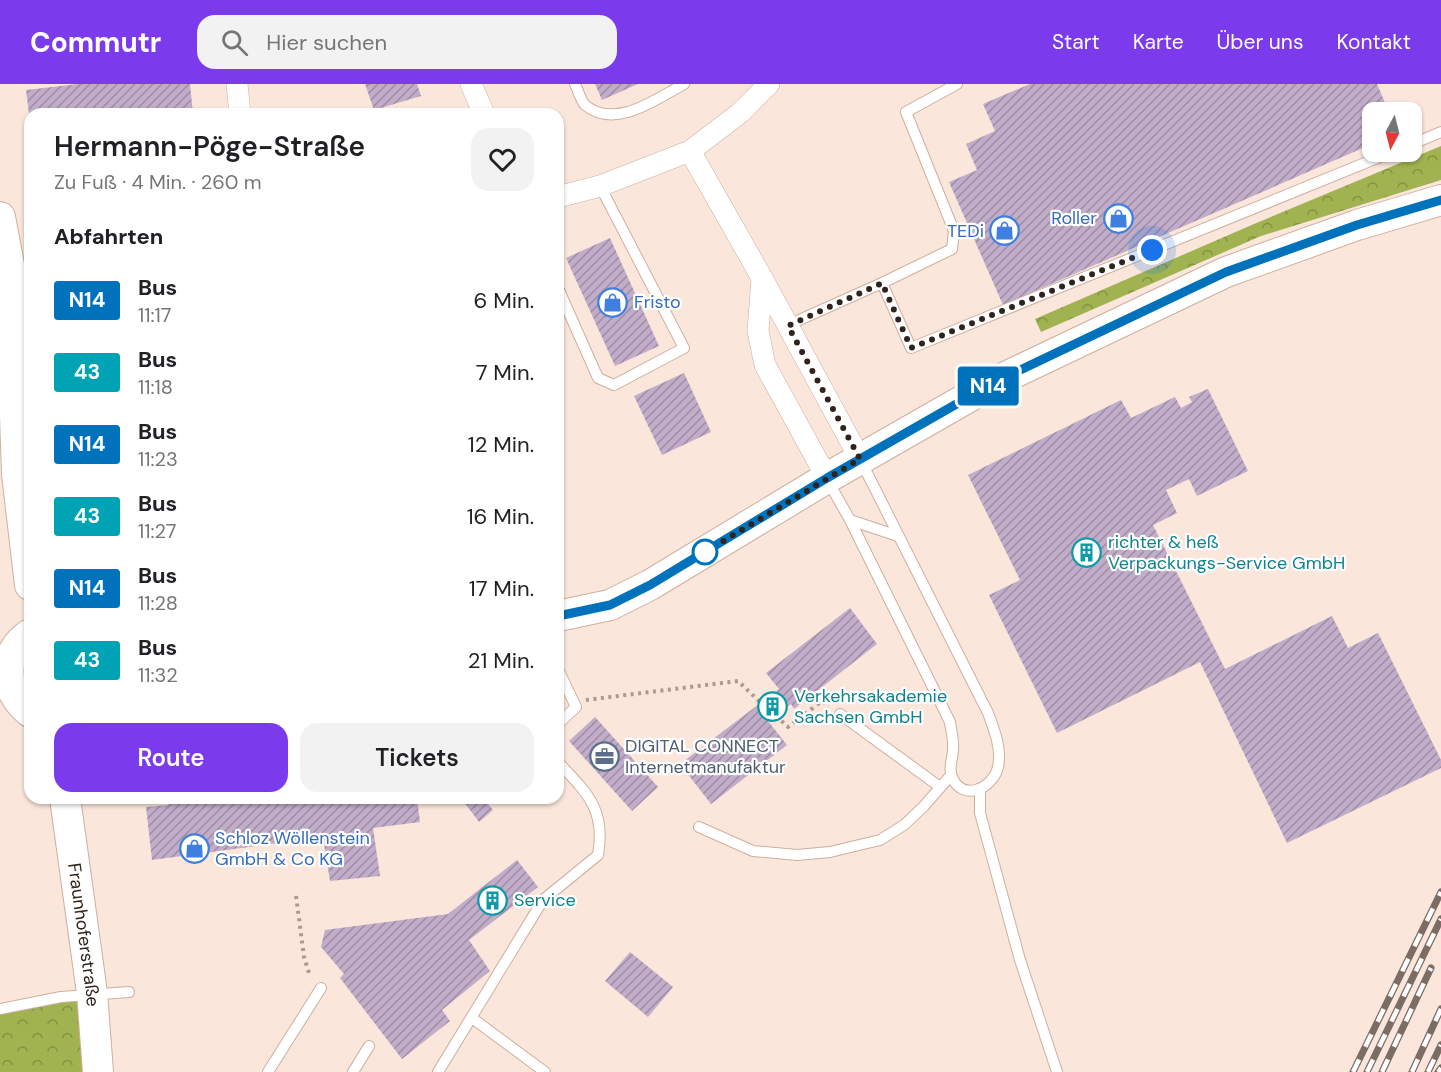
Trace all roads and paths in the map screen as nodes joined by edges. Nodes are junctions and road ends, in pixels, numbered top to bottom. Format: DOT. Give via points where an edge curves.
graph roads {
  1 [pos="237,84"];
  2 [pos="471,84"];
  3 [pos="575,84"];
  4 [pos="684,84"];
  5 [pos="769,84"];
  6 [pos="957,84"];
  7 [pos="239,108"];
  8 [pos="481,108"];
  9 [pos="1441,132"];
  10 [pos="1422,140"];
  11 [pos="690,151"];
  12 [pos="1367,162"];
  13 [pos="600,186"];
  14 [pos="564,195"];
  15 [pos="1441,200"];
  16 [pos="0,217"];
  17 [pos="20,269"];
  18 [pos="762,278"];
  19 [pos="882,283"];
  20 [pos="564,302"];
  21 [pos="788,326"];
  22 [pos="860,459"];
  23 [pos="9,475"];
  24 [pos="827,478"];
  25 [pos="850,520"];
  26 [pos="898,536"];
  27 [pos="24,554"];
  28 [pos="564,615"];
  29 [pos="24,638"];
  30 [pos="4,679"];
  31 [pos="564,681"];
  32 [pos="574,702"];
  33 [pos="761,703"];
  34 [pos="24,706"];
  35 [pos="840,714"];
  36 [pos="776,716"];
  37 [pos="564,718"];
  38 [pos="564,769"];
  39 [pos="951,775"];
  40 [pos="940,788"];
  41 [pos="980,790"];
  42 [pos="66,804"];
  43 [pos="699,827"];
  44 [pos="296,896"];
  45 [pos="309,973"];
  46 [pos="321,988"];
  47 [pos="129,992"];
  48 [pos="92,993"];
  49 [pos="0,1009"];
  50 [pos="472,1018"];
  51 [pos="369,1046"];
  52 [pos="98,1072"];
  53 [pos="268,1072"];
  54 [pos="354,1072"];
  55 [pos="438,1072"];
  56 [pos="545,1072"];
  57 [pos="1057,1072"];
  1 -- 7 [label="street"];
  2 -- 8 [label="street"];
  3 -- 4 [label="lane" via="584,104 604,114 628,113"];
  5 -- 11 [label="street" via="740,114"];
  6 -- 19 [label="lane" via="906,112 954,231 952,249"];
  9 -- 10 [label="lane"];
  11 -- 13 [label="street"];
  11 -- 18 [label="street"];
  12 -- 19 [label="lane" via="911,348"];
  13 -- 14 [label="street"];
  13 -- 20 [label="lane" via="684,348 614,385 598,378"];
  15 -- 22 [label="main road" via="1226,272 995,382"];
  16 -- 17 [label="main road"];
  17 -- 23 [label="main road"];
  18 -- 21 [label="street"];
  18 -- 24 [label="street" via="758,331 765,365"];
  19 -- 21 [label="lane"];
  21 -- 22 [label="street"];
  22 -- 24 [label="main road"];
  22 -- 26 [label="lane"];
  23 -- 27 [label="main road"];
  24 -- 25 [label="lane"];
  24 -- 28 [label="main road" via="650,585 610,605"];
  25 -- 26 [label="lane"];
  25 -- 39 [label="lane" via="950,722"];
  26 -- 41 [label="lane" via="995,734 998,767 992,782"];
  29 -- 30 [label="main road" via="13,650"];
  30 -- 34 [label="main road"];
  31 -- 32 [label="lane"];
  32 -- 33 [label="path" via="738,681"];
  32 -- 37 [label="lane" via="576,707"];
  35 -- 36 [label="path" via="822,701 788,727"];
  35 -- 40 [label="lane"];
  38 -- 50 [label="lane" via="590,797 598,815 598,855 543,900"];
  39 -- 40 [label="lane"];
  39 -- 41 [label="lane" via="966,790"];
  40 -- 43 [label="lane" via="904,825 879,840 830,852 797,855 753,851"];
  41 -- 57 [label="lane" via="980,813 1020,960"];
  42 -- 48 [label="main road, Fraunhoferstraße"];
  44 -- 45 [label="path"];
  46 -- 53 [label="lane"];
  47 -- 48 [label="lane"];
  48 -- 49 [label="lane"];
  48 -- 52 [label="main road, Fraunhoferstraße"];
  50 -- 55 [label="lane"];
  50 -- 56 [label="lane"];
  51 -- 54 [label="lane"];
}
